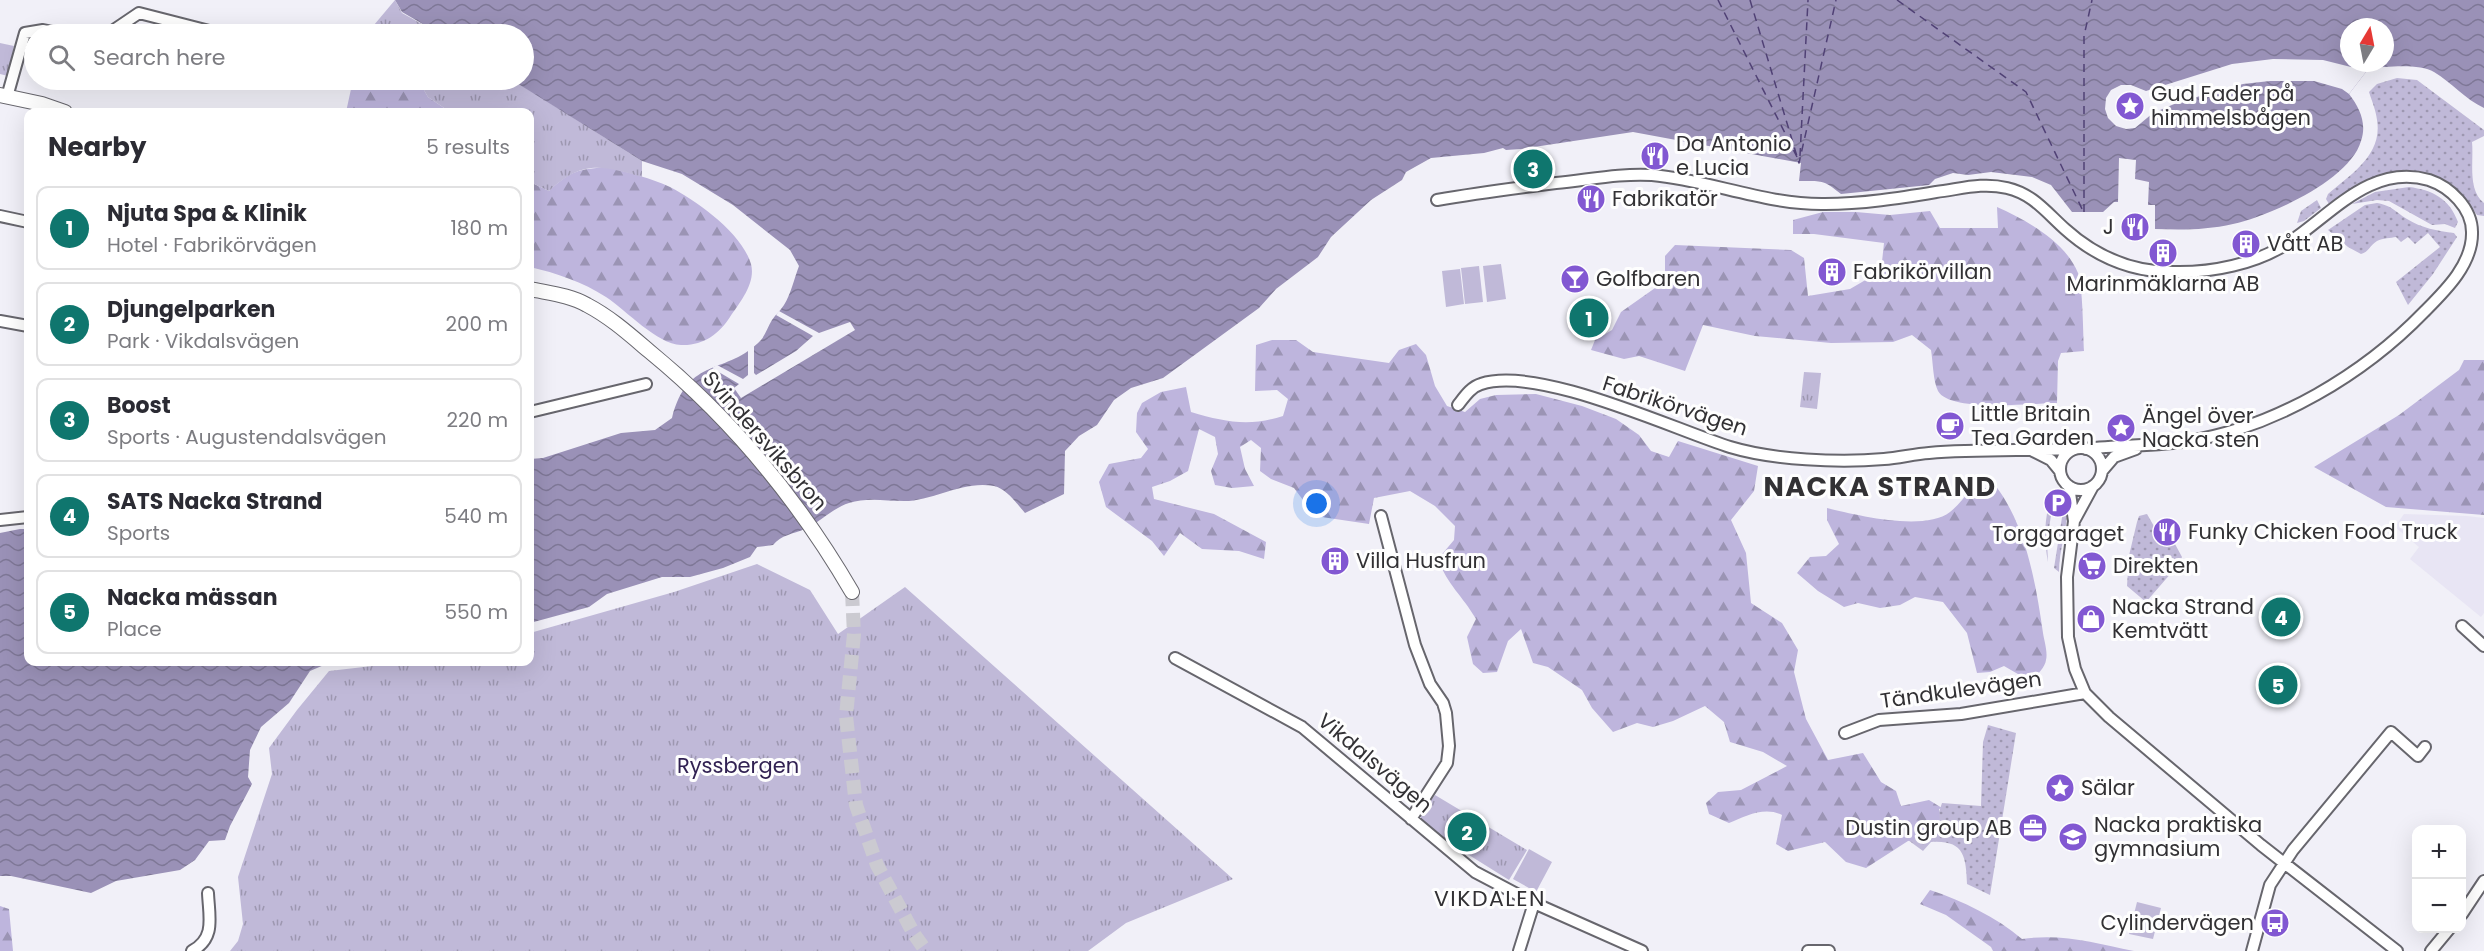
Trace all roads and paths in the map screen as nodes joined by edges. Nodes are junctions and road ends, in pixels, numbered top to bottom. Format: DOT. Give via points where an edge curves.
graph roads {
  1 [pos="123,24"];
  2 [pos="182,24"];
  3 [pos="24,36"];
  4 [pos="4,96"];
  5 [pos="54,108"];
  6 [pos="1437,200"];
  7 [pos="0,216"];
  8 [pos="24,221"];
  9 [pos="2484,223"];
  10 [pos="2472,226"];
  11 [pos="534,290"];
  12 [pos="0,321"];
  13 [pos="24,325"];
  14 [pos="646,384"];
  15 [pos="1458,405"];
  16 [pos="534,411"];
  17 [pos="2144,446"];
  18 [pos="2080,449"];
  19 [pos="2033,451"];
  20 [pos="2060,471"];
  21 [pos="2102,471"];
  22 [pos="2069,486"];
  23 [pos="2092,486"];
  24 [pos="1381,516"];
  25 [pos="24,517"];
  26 [pos="0,520"];
  27 [pos="2074,521"];
  28 [pos="852,592"];
  29 [pos="2462,626"];
  30 [pos="2484,646"];
  31 [pos="1175,658"];
  32 [pos="2085,693"];
  33 [pos="1845,733"];
  34 [pos="2425,747"];
  35 [pos="1411,819"];
  36 [pos="2284,863"];
  37 [pos="2484,881"];
  38 [pos="208,893"];
  39 [pos="1534,903"];
  40 [pos="2466,908"];
  41 [pos="2446,933"];
  42 [pos="192,951"];
  43 [pos="1519,951"];
  44 [pos="1642,951"];
  45 [pos="1808,951"];
  46 [pos="1828,951"];
  47 [pos="2252,951"];
  48 [pos="2397,951"];
  49 [pos="2431,951"];
  1 -- 2 [label="street" via="139,13"];
  3 -- 4 [label="street"];
  4 -- 5 [label="street"];
  6 -- 10 [label="street" via="1628,175 1654,175 1781,202 1823,204 1975,184 2013,189 2029,196 2074,237 2102,256 2133,268 2175,273 2250,261 2288,243 2367,185 2394,179 2417,178 2445,188 2466,210"];
  7 -- 8 [label="street"];
  9 -- 10 [label="street"];
  10 -- 17 [label="street" via="2467,259 2440,296 2385,350 2347,378 2249,424 2203,439"];
  11 -- 28 [label="street, Svindersviksbron" via="585,304 615,323 685,380 789,497"];
  12 -- 13 [label="street"];
  14 -- 16 [label="street"];
  15 -- 19 [label="street, Fabrikörvägen" via="1482,383 1528,383 1636,412 1732,448 1804,460"];
  17 -- 18 [label="street, Fabrikörvägen"];
  17 -- 21 [label="street" via="2114,457"];
  18 -- 19 [label="street, Fabrikörvägen"];
  18 -- 20 [label="street" via="2062,460"];
  18 -- 21 [label="street" via="2096,455"];
  19 -- 20 [label="street" via="2051,460"];
  20 -- 22 [label="street"];
  21 -- 23 [label="street"];
  22 -- 23 [label="street" via="2080,490"];
  22 -- 27 [label="street"];
  23 -- 27 [label="street"];
  24 -- 35 [label="street" via="1414,645 1446,713 1447,763"];
  25 -- 26 [label="street"];
  27 -- 32 [label="street" via="2068,637"];
  29 -- 30 [label="street"];
  31 -- 35 [label="street, Vikdalsvägen" via="1302,727"];
  32 -- 33 [label="street, Tändkulevägen" via="1961,714 1878,720"];
  32 -- 36 [label="street"];
  34 -- 36 [label="street" via="2418,756 2391,732"];
  35 -- 39 [label="street, Vikdalsvägen" via="1475,872"];
  36 -- 47 [label="street" via="2266,895"];
  36 -- 48 [label="street"];
  37 -- 40 [label="street"];
  38 -- 42 [label="street" via="209,934"];
  39 -- 43 [label="street"];
  39 -- 44 [label="street, Vikdalsvägen"];
  41 -- 49 [label="street"];
  45 -- 46 [label="street"];
}
